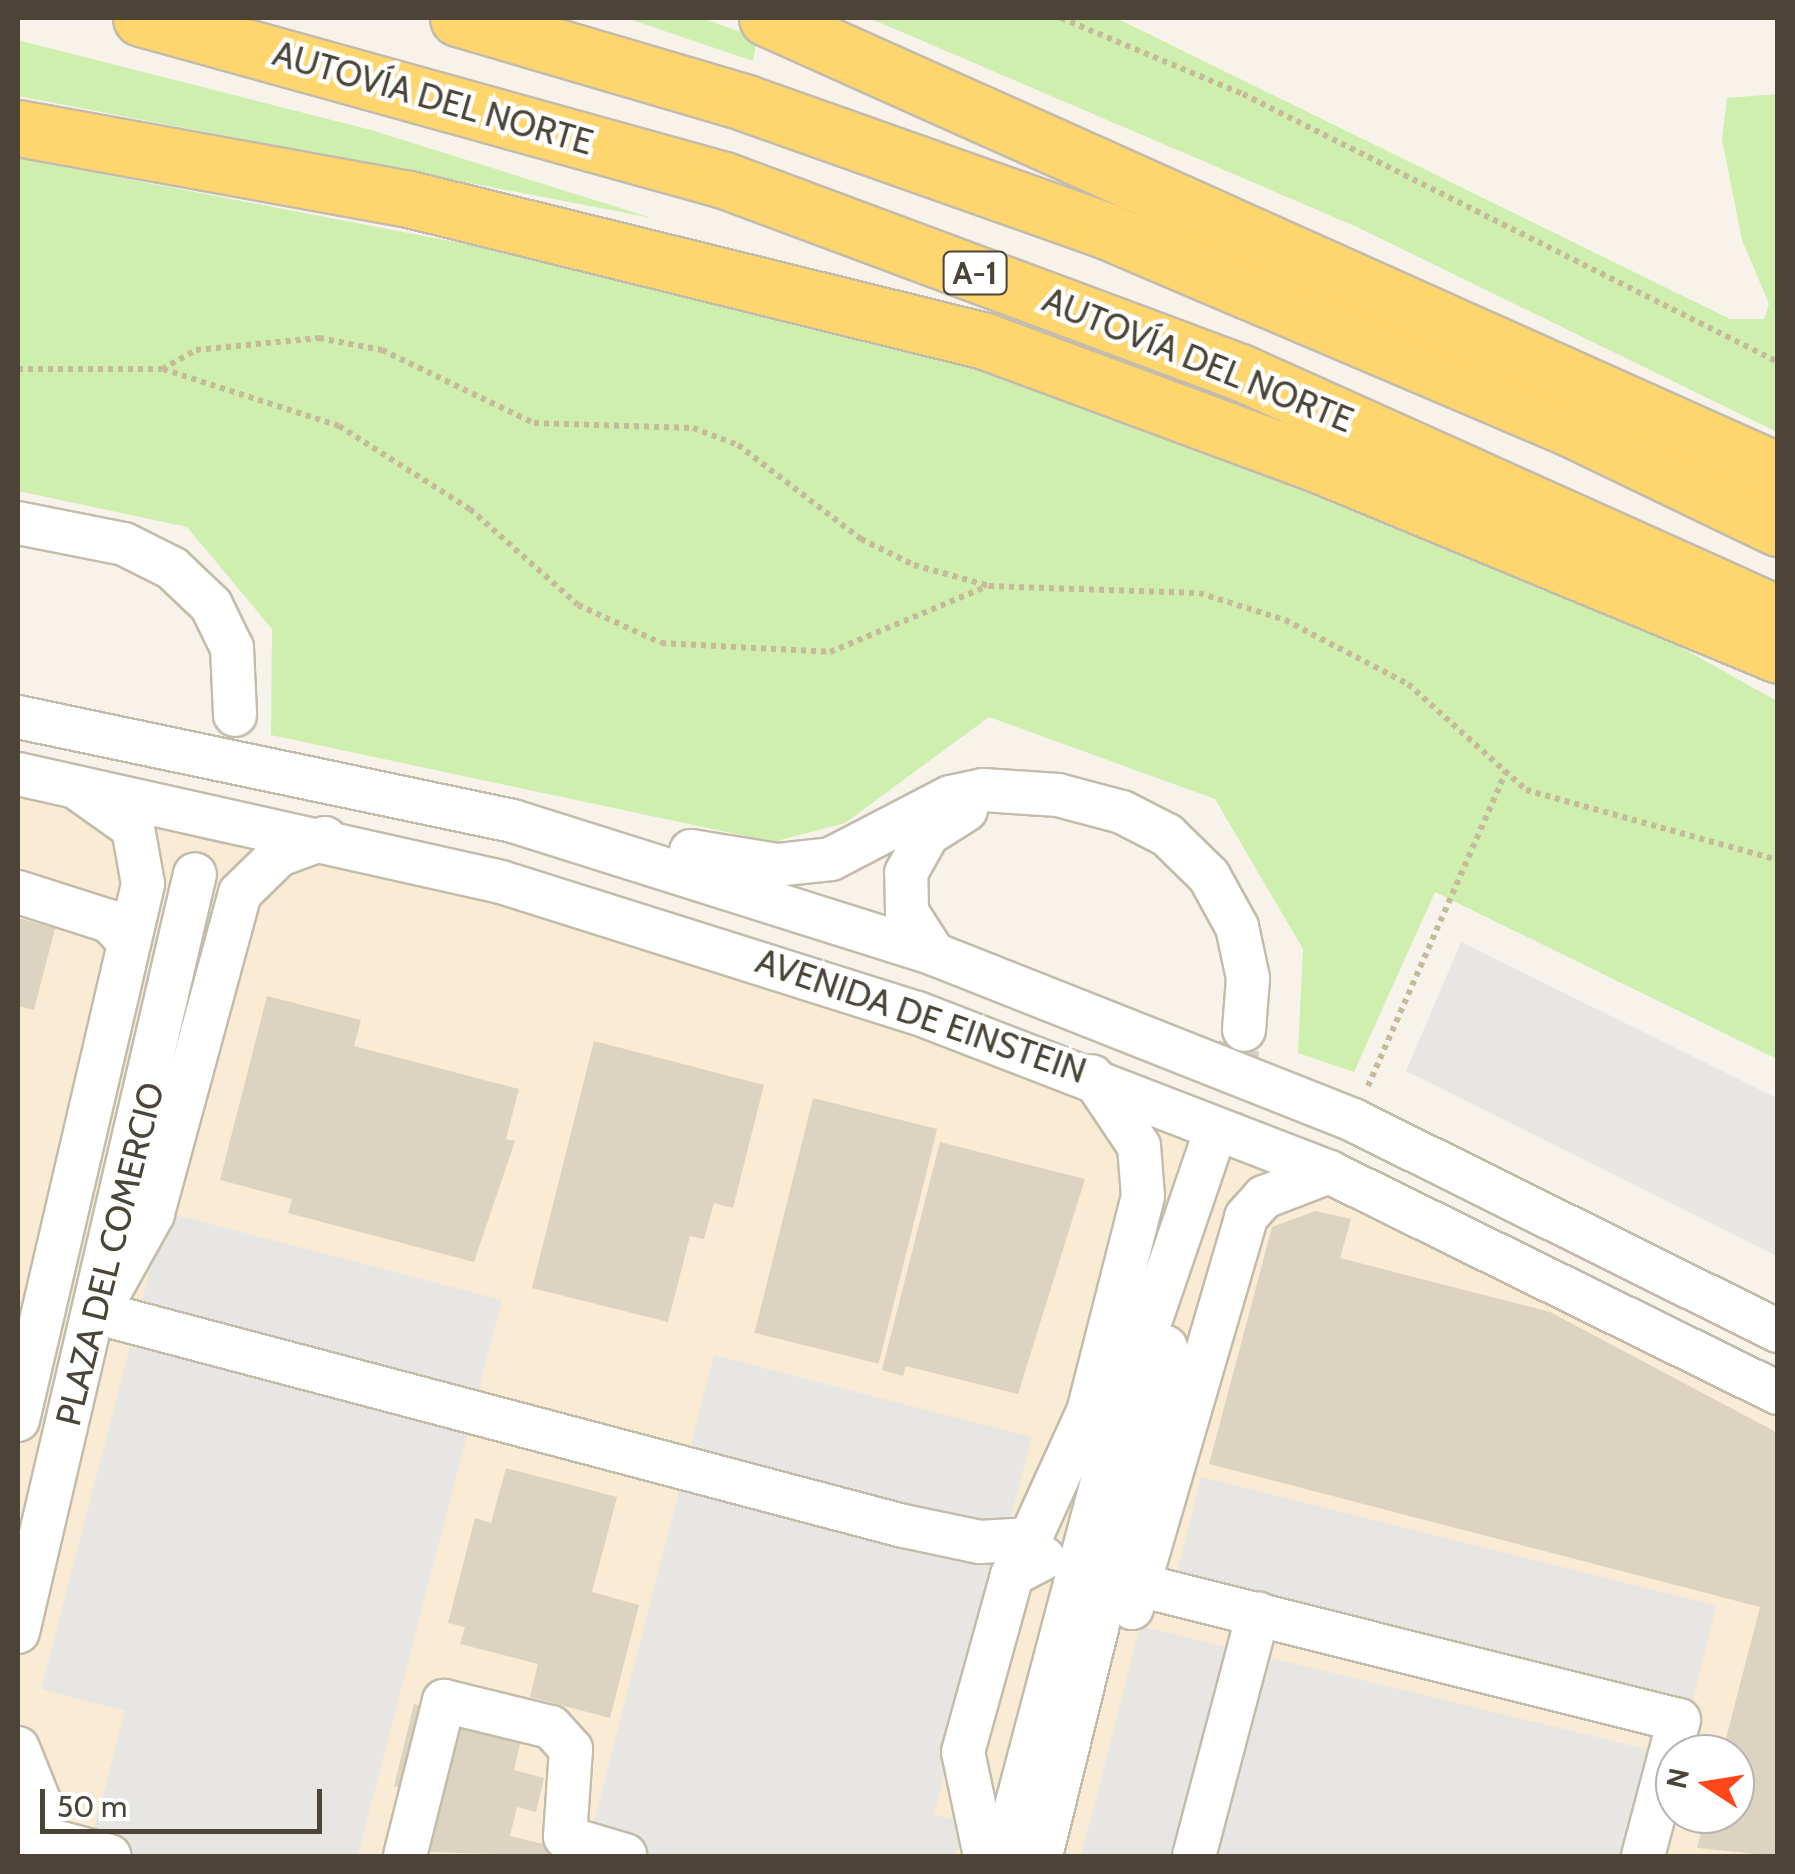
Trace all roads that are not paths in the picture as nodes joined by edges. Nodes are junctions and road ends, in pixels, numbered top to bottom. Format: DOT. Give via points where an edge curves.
graph roads {
  1 [pos="141,18"];
  2 [pos="458,18"];
  3 [pos="767,18"];
  4 [pos="18,128"];
  5 [pos="1778,471"];
  6 [pos="18,523"];
  7 [pos="1778,528"];
  8 [pos="1778,614"];
  9 [pos="1778,656"];
  10 [pos="236,715"];
  11 [pos="18,718"];
  12 [pos="30,776"];
  13 [pos="1013,789"];
  14 [pos="513,822"];
  15 [pos="325,838"];
  16 [pos="18,892"];
  17 [pos="129,942"];
  18 [pos="934,954"];
  19 [pos="1244,1030"];
  20 [pos="1092,1076"];
  21 [pos="1329,1172"];
  22 [pos="31,1282"];
  23 [pos="98,1313"];
  24 [pos="1778,1331"];
  25 [pos="40,1334"];
  26 [pos="1778,1393"];
  27 [pos="1088,1412"];
  28 [pos="18,1420"];
  29 [pos="1096,1570"];
  30 [pos="1258,1613"];
  31 [pos="18,1632"];
  32 [pos="1004,1724"];
  33 [pos="18,1748"];
  34 [pos="34,1847"];
  35 [pos="625,1855"];
  36 [pos="110,1856"];
  37 [pos="405,1856"];
  38 [pos="985,1856"];
  39 [pos="1003,1856"];
  40 [pos="1041,1856"];
  41 [pos="1194,1856"];
  42 [pos="1643,1856"];
  1 -- 8 [label="highway, AUTOVÍA DEL NORTE / A-1" via="724,180 1240,372"];
  2 -- 7 [label="highway, A-1" via="746,104 1107,231 1536,413"];
  3 -- 5 [label="highway"];
  4 -- 9 [label="highway" via="409,199 985,341 1390,493"];
  6 -- 10 [label="street" via="124,544 172,568 211,605 232,648"];
  11 -- 14 [label="street, AVENIDA DE EINSTEIN"];
  12 -- 15 [label="street, AVENIDA DE EINSTEIN"];
  12 -- 17 [label="street, PLAZA DEL COMERCIO" via="93,795 133,828 144,868"];
  13 -- 14 [label="street" via="950,796 831,859 778,865"];
  13 -- 18 [label="street" via="928,834 906,873 907,912"];
  13 -- 19 [label="street" via="1122,812 1167,835 1209,876 1238,927 1248,978"];
  14 -- 18 [label="street, AVENIDA DE EINSTEIN"];
  15 -- 20 [label="street, AVENIDA DE EINSTEIN" via="731,949"];
  15 -- 23 [label="street" via="279,855 240,893 152,1214"];
  16 -- 17 [label="street" via="109,922"];
  17 -- 22 [label="street, PLAZA DEL COMERCIO"];
  18 -- 24 [label="street, AVENIDA DE EINSTEIN" via="1353,1120"];
  20 -- 21 [label="street, AVENIDA DE EINSTEIN"];
  20 -- 27 [label="street" via="1139,1146 1143,1196"];
  21 -- 26 [label="street, AVENIDA DE EINSTEIN"];
  21 -- 29 [label="street" via="1264,1197 1246,1217"];
  22 -- 25 [label="street, PLAZA DEL COMERCIO"];
  23 -- 25 [label="street, PLAZA DEL COMERCIO" via="200,857 140,1018 61,1301"];
  23 -- 27 [label="street" via="980,1542 1030,1539"];
  23 -- 31 [label="street, PLAZA DEL COMERCIO"];
  25 -- 28 [label="street, PLAZA DEL COMERCIO"];
  27 -- 29 [label="street" via="1073,1501"];
  29 -- 29 [label="street" via="1210,1147 1123,1401"];
  29 -- 30 [label="street"];
  29 -- 32 [label="street" via="1046,1594"];
  29 -- 38 [label="street" via="1012,1575 962,1752"];
  29 -- 39 [label="street"];
  29 -- 40 [label="street" via="1067,1760"];
  30 -- 41 [label="street"];
  30 -- 42 [label="street" via="1678,1720"];
  33 -- 34 [label="street" via="37,1779"];
  34 -- 36 [label="street"];
  35 -- 37 [label="street" via="565,1837 571,1749 551,1727 444,1702"];
}
